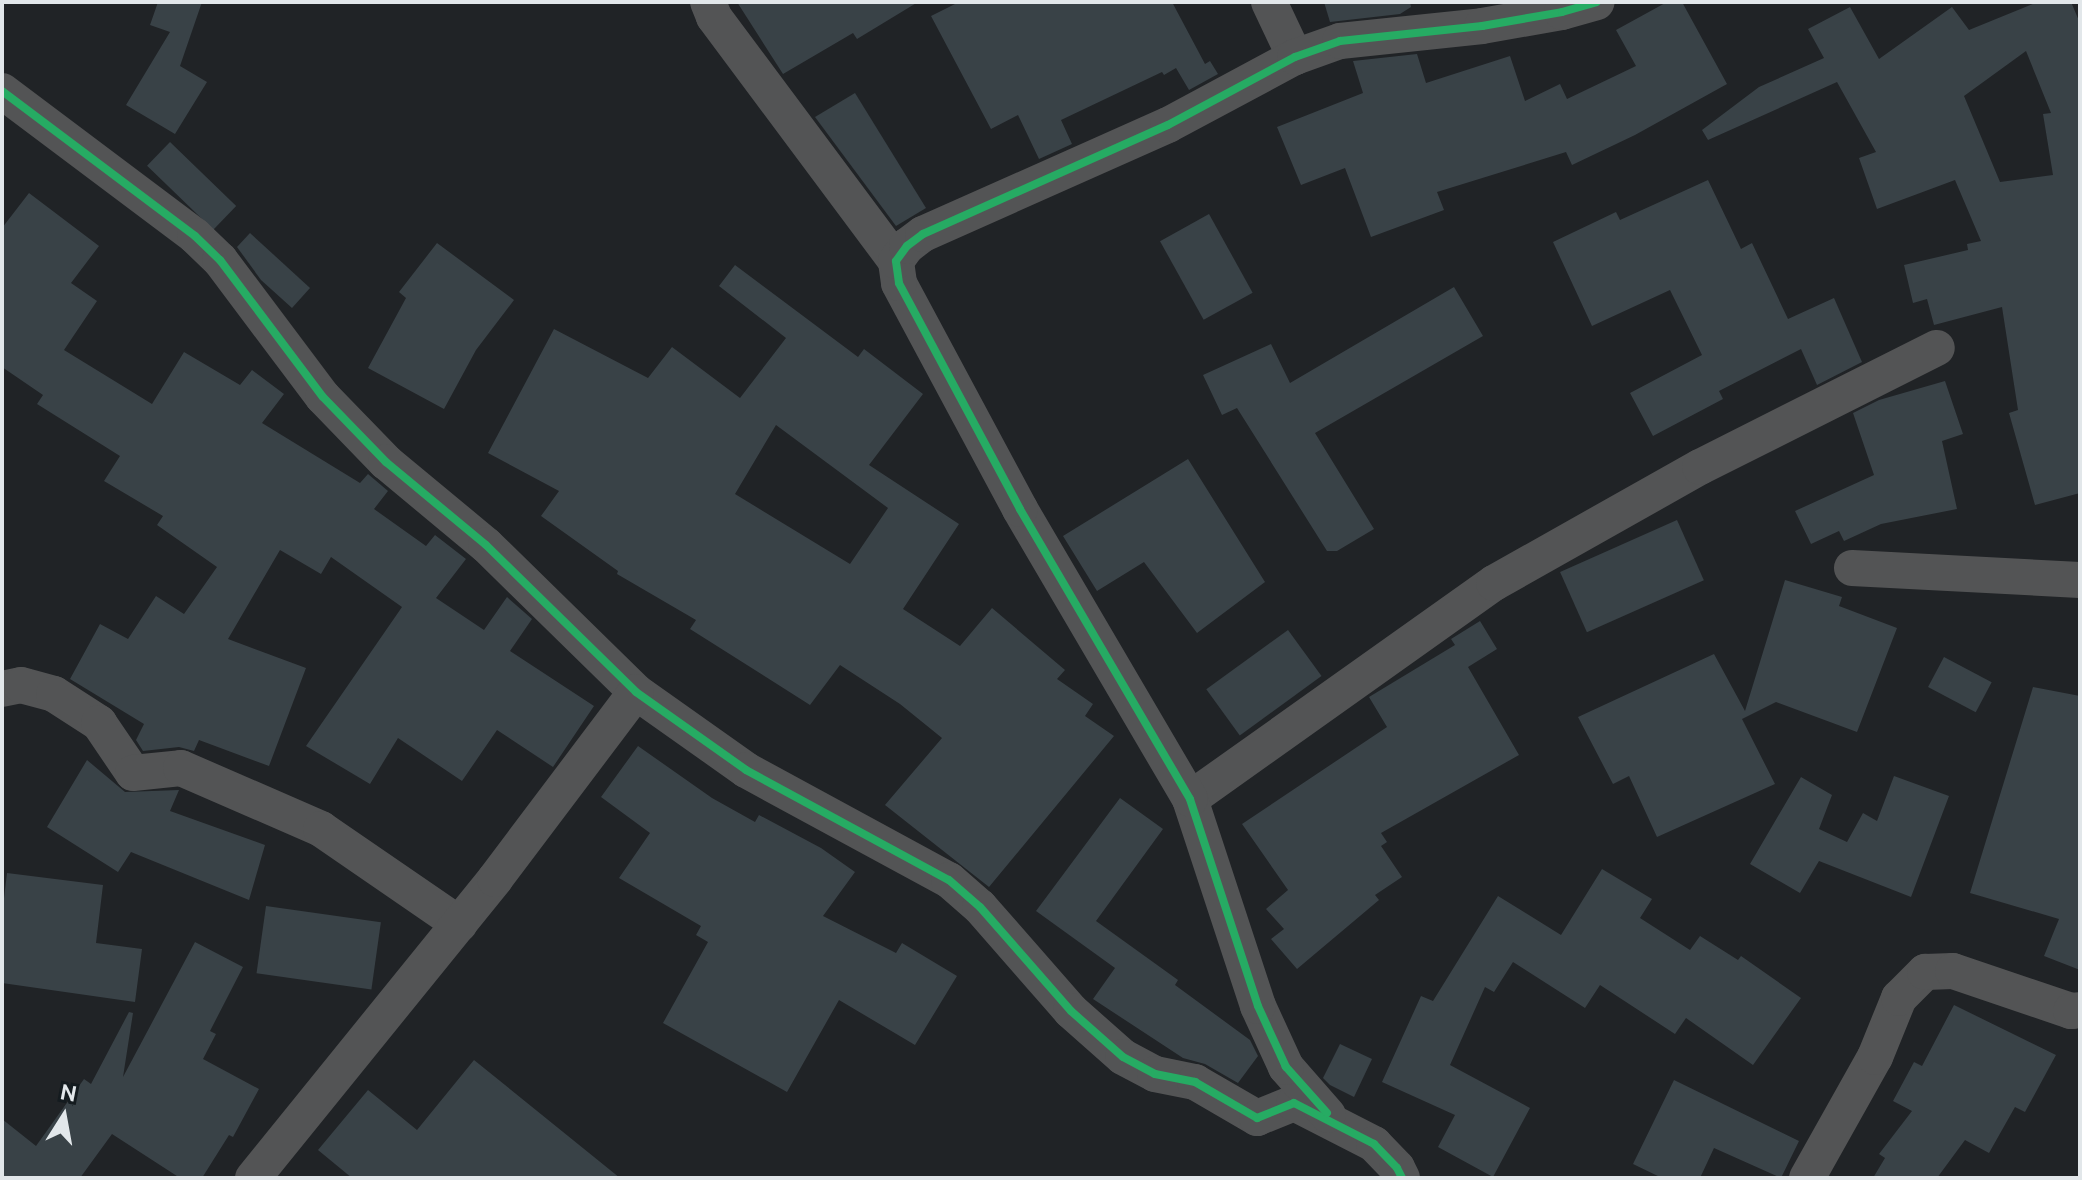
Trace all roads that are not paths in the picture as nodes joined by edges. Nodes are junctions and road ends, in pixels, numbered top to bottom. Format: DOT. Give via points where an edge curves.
graph roads {
  1 [pos="708,2"];
  2 [pos="1269,2"];
  3 [pos="1597,2"];
  4 [pos="1295,57"];
  5 [pos="2,91"];
  6 [pos="896,261"];
  7 [pos="1937,348"];
  8 [pos="1852,568"];
  9 [pos="2080,580"];
  10 [pos="2,689"];
  11 [pos="636,692"];
  12 [pos="1190,799"];
  13 [pos="1193,882"];
  14 [pos="459,924"];
  15 [pos="2080,1010"];
  16 [pos="1332,1119"];
  17 [pos="253,1178"];
  18 [pos="1402,1178"];
  19 [pos="1807,1178"];
  1 -- 6 [label="street"];
  2 -- 4 [label="street"];
  3 -- 4 [label="street" via="1482,26 1340,41"];
  4 -- 6 [label="street" via="1168,125 923,234"];
  5 -- 11 [label="street" via="195,236 220,260 323,397 386,462 486,545"];
  6 -- 12 [label="street" via="899,283 1020,509"];
  7 -- 12 [label="street" via="1700,467 1494,583"];
  8 -- 9 [label="street"];
  10 -- 14 [label="street" via="21,685 54,694 99,723 133,773 181,768 321,829"];
  11 -- 14 [label="street"];
  11 -- 16 [label="street" via="746,770 949,880 980,907 1071,1011 1123,1057 1155,1074 1195,1082 1257,1118 1294,1103"];
  12 -- 13 [label="street"];
  12 -- 16 [label="street" via="1258,1006 1286,1067"];
  14 -- 17 [label="street"];
  15 -- 19 [label="street" via="1953,971 1925,972 1899,998 1875,1057"];
  16 -- 18 [label="street" via="1374,1144"];
}
